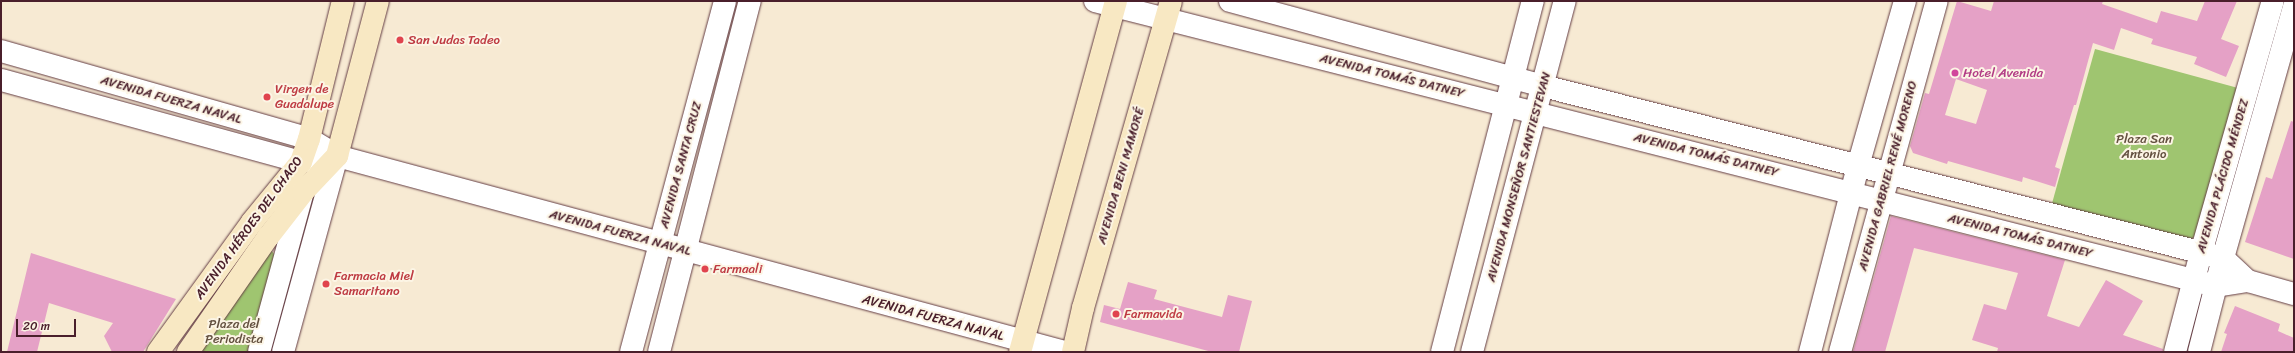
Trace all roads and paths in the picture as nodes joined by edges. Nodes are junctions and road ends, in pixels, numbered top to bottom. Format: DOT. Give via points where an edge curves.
graph roads {
  1 [pos="343,1"];
  2 [pos="378,1"];
  3 [pos="725,1"];
  4 [pos="750,1"];
  5 [pos="1230,1"];
  6 [pos="1533,1"];
  7 [pos="1565,1"];
  8 [pos="1905,1"];
  9 [pos="1937,1"];
  10 [pos="2273,1"];
  11 [pos="1108,3"];
  12 [pos="2294,7"];
  13 [pos="1168,11"];
  14 [pos="1,51"];
  15 [pos="1512,77"];
  16 [pos="1,80"];
  17 [pos="1543,86"];
  18 [pos="1506,104"];
  19 [pos="1536,112"];
  20 [pos="309,139"];
  21 [pos="337,156"];
  22 [pos="301,162"];
  23 [pos="1858,166"];
  24 [pos="1888,173"];
  25 [pos="303,192"];
  26 [pos="1851,192"];
  27 [pos="1880,200"];
  28 [pos="659,244"];
  29 [pos="686,251"];
  30 [pos="2201,253"];
  31 [pos="2223,258"];
  32 [pos="2194,280"];
  33 [pos="2248,281"];
  34 [pos="2216,286"];
  35 [pos="2294,294"];
  36 [pos="1021,347"];
  37 [pos="158,352"];
  38 [pos="188,352"];
  39 [pos="259,352"];
  40 [pos="283,352"];
  41 [pos="631,352"];
  42 [pos="659,352"];
  43 [pos="1065,352"];
  44 [pos="1073,352"];
  45 [pos="1442,352"];
  46 [pos="1472,352"];
  47 [pos="1810,352"];
  48 [pos="1840,352"];
  49 [pos="2175,352"];
  50 [pos="2199,352"];
  1 -- 20 [label="main road, AVENIDA HÉROES DEL CHACO"];
  2 -- 21 [label="main road, AVENIDA HÉROES DEL CHACO"];
  3 -- 28 [label="street, AVENIDA SANTA CRUZ"];
  4 -- 29 [label="street, AVENIDA SANTA CRUZ"];
  5 -- 15 [label="street, AVENIDA TOMÁS DATNEY"];
  6 -- 15 [label="street"];
  7 -- 17 [label="street, AVENIDA MONSEÑOR SANTIESTEVAN"];
  8 -- 23 [label="street"];
  9 -- 24 [label="street, AVENIDA GABRIEL RENÉ MORENO"];
  10 -- 30 [label="street, AVENIDA PLÁCIDO MÉNDEZ"];
  11 -- 13 [label="street, AVENIDA TOMÁS DATNEY"];
  11 -- 36 [label="main road"];
  12 -- 31 [label="street, AVENIDA PLÁCIDO MÉNDEZ"];
  13 -- 18 [label="street, AVENIDA TOMÁS DATNEY"];
  13 -- 44 [label="main road, AVENIDA BENI MAMORÉ" via="1083,308"];
  14 -- 20 [label="street, AVENIDA FUERZA NAVAL"];
  15 -- 17 [label="street, AVENIDA TOMÁS DATNEY"];
  15 -- 18 [label="street"];
  16 -- 22 [label="street, AVENIDA FUERZA NAVAL"];
  17 -- 19 [label="street, AVENIDA MONSEÑOR SANTIESTEVAN"];
  17 -- 23 [label="street, AVENIDA TOMÁS DATNEY"];
  18 -- 19 [label="street, AVENIDA TOMÁS DATNEY"];
  18 -- 45 [label="street"];
  19 -- 26 [label="street, AVENIDA TOMÁS DATNEY"];
  19 -- 46 [label="street, AVENIDA MONSEÑOR SANTIESTEVAN"];
  20 -- 21 [label="street, AVENIDA FUERZA NAVAL"];
  20 -- 22 [label="main road, AVENIDA HÉROES DEL CHACO"];
  21 -- 22 [label="street, AVENIDA FUERZA NAVAL"];
  21 -- 25 [label="main road, AVENIDA HÉROES DEL CHACO"];
  21 -- 28 [label="street, AVENIDA FUERZA NAVAL"];
  21 -- 40 [label="street"];
  22 -- 25 [label="street"];
  22 -- 37 [label="main road, AVENIDA HÉROES DEL CHACO" via="252,222"];
  23 -- 24 [label="street, AVENIDA TOMÁS DATNEY"];
  23 -- 26 [label="street"];
  24 -- 27 [label="street, AVENIDA GABRIEL RENÉ MORENO"];
  24 -- 30 [label="street, AVENIDA TOMÁS DATNEY"];
  25 -- 38 [label="main road, AVENIDA HÉROES DEL CHACO" via="268,236"];
  25 -- 39 [label="street"];
  26 -- 27 [label="street, AVENIDA TOMÁS DATNEY"];
  26 -- 47 [label="street"];
  27 -- 32 [label="street, AVENIDA TOMÁS DATNEY"];
  27 -- 48 [label="street, AVENIDA GABRIEL RENÉ MORENO"];
  28 -- 29 [label="street, AVENIDA FUERZA NAVAL"];
  28 -- 41 [label="street, AVENIDA SANTA CRUZ"];
  29 -- 36 [label="street, AVENIDA FUERZA NAVAL"];
  29 -- 42 [label="street, AVENIDA SANTA CRUZ"];
  30 -- 31 [label="street, AVENIDA TOMÁS DATNEY"];
  30 -- 32 [label="street, AVENIDA PLÁCIDO MÉNDEZ"];
  31 -- 33 [label="street, AVENIDA TOMÁS DATNEY"];
  31 -- 34 [label="street, AVENIDA PLÁCIDO MÉNDEZ"];
  32 -- 34 [label="street, AVENIDA TOMÁS DATNEY"];
  32 -- 49 [label="street, AVENIDA PLÁCIDO MÉNDEZ"];
  33 -- 34 [label="street, AVENIDA TOMÁS DATNEY"];
  33 -- 35 [label="street, AVENIDA TOMÁS DATNEY"];
  34 -- 50 [label="street, AVENIDA PLÁCIDO MÉNDEZ"];
  36 -- 43 [label="street, AVENIDA FUERZA NAVAL"];
}
